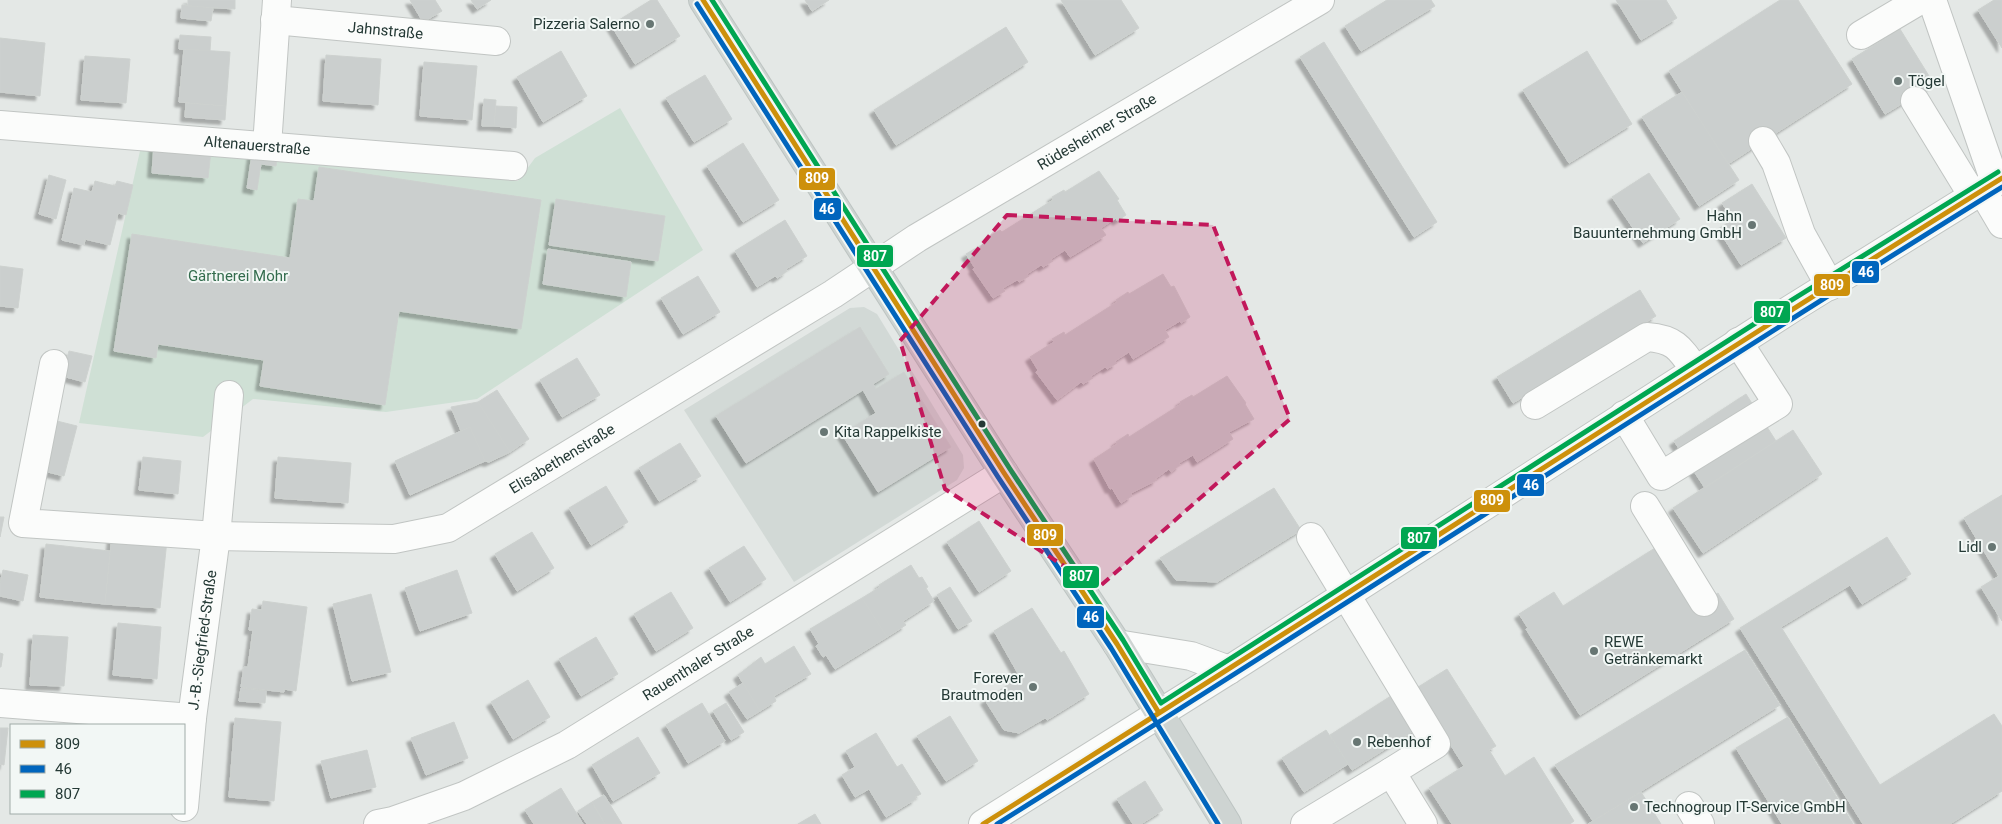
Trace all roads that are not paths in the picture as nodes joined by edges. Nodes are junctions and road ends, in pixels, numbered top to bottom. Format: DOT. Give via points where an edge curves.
graph roads {
  1 [pos="703,0"];
  2 [pos="1320,0"];
  3 [pos="1920,0"];
  4 [pos="1932,0"];
  5 [pos="276,10"];
  6 [pos="1860,35"];
  7 [pos="496,41"];
  8 [pos="1915,101"];
  9 [pos="0,126"];
  10 [pos="1763,141"];
  11 [pos="267,146"];
  12 [pos="514,166"];
  13 [pos="1988,186"];
  14 [pos="2002,224"];
  15 [pos="875,268"];
  16 [pos="1830,286"];
  17 [pos="1738,342"];
  18 [pos="54,364"];
  19 [pos="1695,370"];
  20 [pos="230,395"];
  21 [pos="1535,404"];
  22 [pos="1624,415"];
  23 [pos="1004,473"];
  24 [pos="1645,506"];
  25 [pos="216,536"];
  26 [pos="1311,537"];
  27 [pos="1346,593"];
  28 [pos="1704,602"];
  29 [pos="1117,644"];
  30 [pos="1229,670"];
  31 [pos="0,703"];
  32 [pos="1159,713"];
  33 [pos="192,718"];
  34 [pos="1391,772"];
  35 [pos="185,795"];
  36 [pos="378,824"];
  37 [pos="983,824"];
  38 [pos="1227,824"];
  39 [pos="1305,824"];
  40 [pos="1423,824"];
  1 -- 15 [label="main road"];
  2 -- 15 [label="street, Rüdesheimer Straße" via="917,238"];
  3 -- 6 [label="street"];
  4 -- 13 [label="street"];
  5 -- 7 [label="street, Jahnstraße"];
  5 -- 11 [label="street, Jahnstraße"];
  8 -- 13 [label="street"];
  9 -- 11 [label="street, Altenauerstraße"];
  10 -- 16 [label="street" via="1776,163 1801,234"];
  11 -- 12 [label="street, Altenauerstraße"];
  13 -- 14 [label="street"];
  13 -- 16 [label="street"];
  15 -- 23 [label="main road"];
  15 -- 25 [label="street, Elisabethenstraße" via="448,528 394,539"];
  16 -- 17 [label="street"];
  17 -- 19 [label="street"];
  17 -- 22 [label="street" via="1778,404 1661,476"];
  18 -- 25 [label="street, Elisabethenstraße" via="23,523"];
  19 -- 21 [label="street" via="1674,343 1647,337"];
  19 -- 22 [label="street"];
  20 -- 25 [label="street, J.-B.-Siegfried-Straße"];
  22 -- 27 [label="street"];
  23 -- 29 [label="main road"];
  23 -- 36 [label="street, Rauenthaler Straße" via="567,745 464,796"];
  24 -- 28 [label="street"];
  25 -- 33 [label="street, J.-B.-Siegfried-Straße"];
  26 -- 27 [label="street"];
  27 -- 30 [label="street"];
  27 -- 34 [label="street" via="1436,744"];
  29 -- 30 [label="street" via="1191,656"];
  29 -- 32 [label="main road"];
  30 -- 32 [label="street"];
  31 -- 33 [label="street"];
  32 -- 37 [label="street"];
  32 -- 38 [label="main road"];
  33 -- 35 [label="street, J.-B.-Siegfried-Straße"];
  34 -- 39 [label="street"];
  34 -- 40 [label="street"];
}
